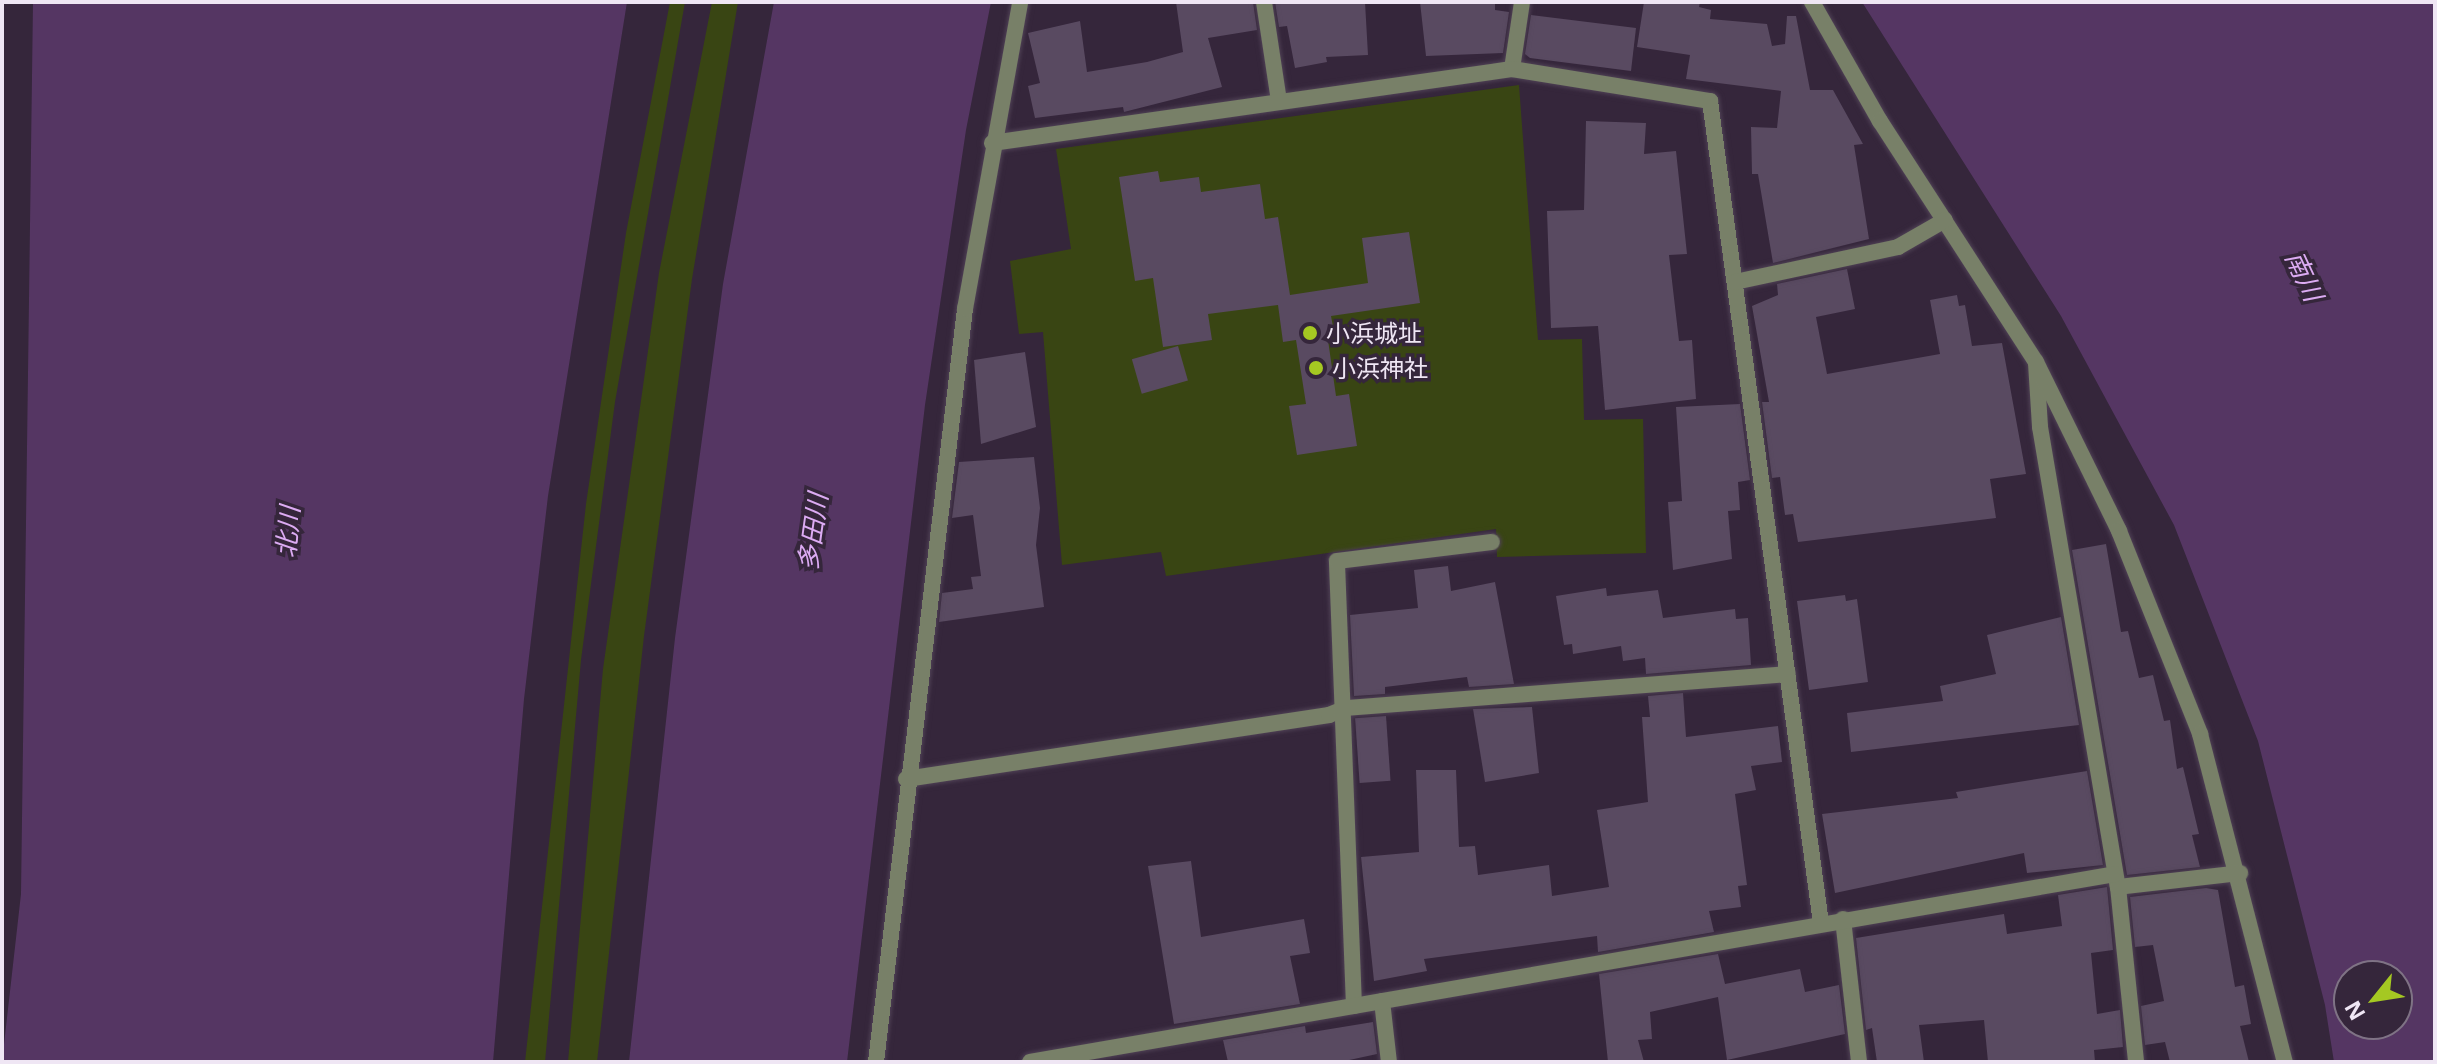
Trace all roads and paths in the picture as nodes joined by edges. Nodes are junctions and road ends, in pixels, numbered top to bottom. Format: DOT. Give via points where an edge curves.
graph roads {
  1 [pos="1020,2"];
  2 [pos="1264,2"];
  3 [pos="1522,2"];
  4 [pos="1812,2"];
  5 [pos="1512,69"];
  6 [pos="1279,101"];
  7 [pos="992,143"];
  8 [pos="1945,220"];
  9 [pos="1735,282"];
  10 [pos="2036,362"];
  11 [pos="1492,542"];
  12 [pos="1788,674"];
  13 [pos="1340,711"];
  14 [pos="906,779"];
  15 [pos="2240,873"];
  16 [pos="2116,880"];
  17 [pos="1843,919"];
  18 [pos="1821,923"];
  19 [pos="1382,1001"];
  20 [pos="1354,1006"];
  21 [pos="876,1062"];
  22 [pos="1030,1062"];
  23 [pos="1389,1062"];
  24 [pos="1859,1062"];
  25 [pos="2136,1062"];
  26 [pos="2285,1062"];
  1 -- 7 [label="street"];
  2 -- 6 [label="street"];
  3 -- 5 [label="street"];
  4 -- 8 [label="street"];
  5 -- 6 [label="street"];
  5 -- 9 [label="street" via="1710,101"];
  6 -- 7 [label="street"];
  7 -- 14 [label="street" via="965,309"];
  8 -- 9 [label="street" via="1898,247"];
  8 -- 10 [label="street"];
  9 -- 12 [label="street"];
  10 -- 15 [label="street" via="2164,636 2200,734"];
  10 -- 16 [label="street" via="2040,427"];
  11 -- 13 [label="street" via="1337,561"];
  12 -- 13 [label="street"];
  12 -- 18 [label="street"];
  13 -- 14 [label="street"];
  13 -- 20 [label="street"];
  14 -- 21 [label="street"];
  15 -- 16 [label="street"];
  15 -- 26 [label="street"];
  16 -- 17 [label="street"];
  16 -- 25 [label="street"];
  17 -- 18 [label="street"];
  17 -- 24 [label="street"];
  18 -- 19 [label="street"];
  19 -- 20 [label="street"];
  19 -- 23 [label="street"];
  20 -- 22 [label="street"];
}
